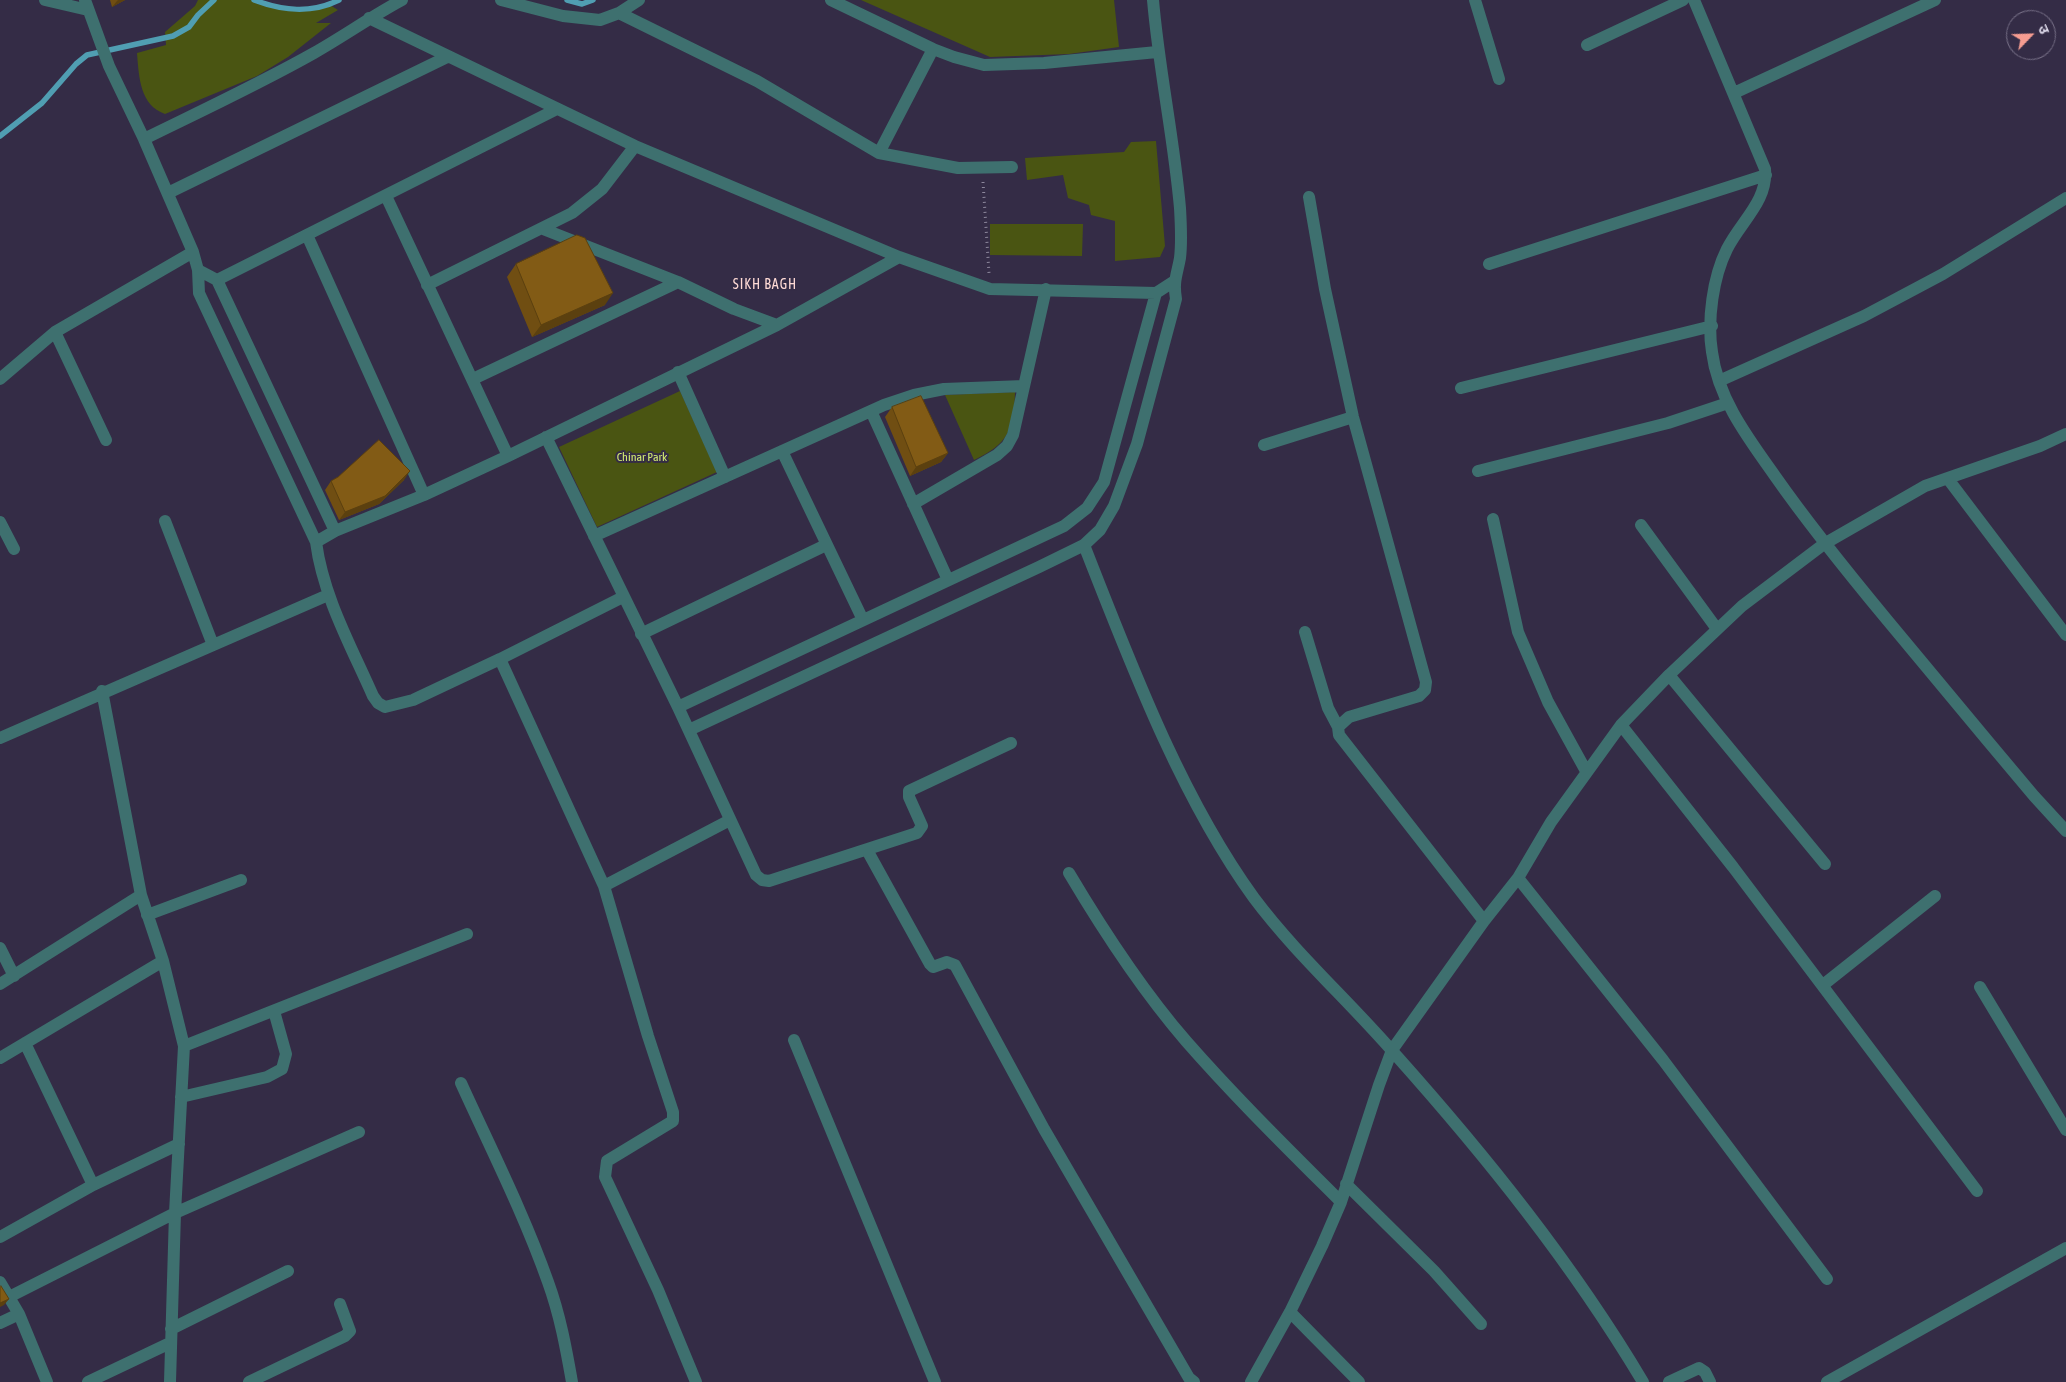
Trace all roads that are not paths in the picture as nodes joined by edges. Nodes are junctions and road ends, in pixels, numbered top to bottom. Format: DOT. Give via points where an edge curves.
graph roads {
  1 [pos="46,0"];
  2 [pos="402,0"];
  3 [pos="501,0"];
  4 [pos="639,0"];
  5 [pos="831,0"];
  6 [pos="1153,0"];
  7 [pos="1475,0"];
  8 [pos="1683,0"];
  9 [pos="1694,0"];
  10 [pos="1935,0"];
  11 [pos="86,5"];
  12 [pos="619,13"];
  13 [pos="369,18"];
  14 [pos="1587,46"];
  15 [pos="932,49"];
  16 [pos="1157,52"];
  17 [pos="448,57"];
  18 [pos="1499,79"];
  19 [pos="1734,92"];
  20 [pos="557,109"];
  21 [pos="144,139"];
  22 [pos="635,146"];
  23 [pos="879,153"];
  24 [pos="1012,167"];
  25 [pos="1766,175"];
  26 [pos="168,193"];
  27 [pos="386,196"];
  28 [pos="1309,197"];
  29 [pos="2066,198"];
  30 [pos="543,229"];
  31 [pos="307,235"];
  32 [pos="193,252"];
  33 [pos="899,256"];
  34 [pos="1490,264"];
  35 [pos="198,270"];
  36 [pos="217,280"];
  37 [pos="678,282"];
  38 [pos="1173,282"];
  39 [pos="427,285"];
  40 [pos="1046,290"];
  41 [pos="1156,293"];
  42 [pos="777,325"];
  43 [pos="1712,326"];
  44 [pos="55,332"];
  45 [pos="678,372"];
  46 [pos="0,379"];
  47 [pos="473,379"];
  48 [pos="1719,381"];
  49 [pos="1024,386"];
  50 [pos="1461,388"];
  51 [pos="1728,403"];
  52 [pos="872,411"];
  53 [pos="1353,417"];
  54 [pos="2066,434"];
  55 [pos="546,437"];
  56 [pos="106,440"];
  57 [pos="1264,445"];
  58 [pos="782,451"];
  59 [pos="508,456"];
  60 [pos="1478,471"];
  61 [pos="725,477"];
  62 [pos="1948,479"];
  63 [pos="424,495"];
  64 [pos="913,504"];
  65 [pos="1493,519"];
  66 [pos="165,521"];
  67 [pos="0,522"];
  68 [pos="1641,525"];
  69 [pos="335,531"];
  70 [pos="594,536"];
  71 [pos="316,542"];
  72 [pos="1824,544"];
  73 [pos="826,545"];
  74 [pos="1084,545"];
  75 [pos="14,549"];
  76 [pos="948,580"];
  77 [pos="328,595"];
  78 [pos="623,597"];
  79 [pos="863,620"];
  80 [pos="1717,629"];
  81 [pos="1305,632"];
  82 [pos="642,634"];
  83 [pos="2066,635"];
  84 [pos="213,645"];
  85 [pos="500,659"];
  86 [pos="1669,675"];
  87 [pos="102,691"];
  88 [pos="678,707"];
  89 [pos="1621,725"];
  90 [pos="1338,727"];
  91 [pos="689,730"];
  92 [pos="0,738"];
  93 [pos="1011,743"];
  94 [pos="1586,771"];
  95 [pos="730,820"];
  96 [pos="2066,831"];
  97 [pos="867,850"];
  98 [pos="1825,864"];
  99 [pos="1069,873"];
  100 [pos="1518,878"];
  101 [pos="242,880"];
  102 [pos="604,886"];
  103 [pos="141,895"];
  104 [pos="1935,896"];
  105 [pos="147,915"];
  106 [pos="1484,920"];
  107 [pos="467,934"];
  108 [pos="0,948"];
  109 [pos="163,961"];
  110 [pos="14,976"];
  111 [pos="0,984"];
  112 [pos="1823,985"];
  113 [pos="1980,987"];
  114 [pos="274,1011"];
  115 [pos="794,1040"];
  116 [pos="25,1043"];
  117 [pos="184,1046"];
  118 [pos="1392,1050"];
  119 [pos="0,1058"];
  120 [pos="461,1084"];
  121 [pos="181,1097"];
  122 [pos="2066,1130"];
  123 [pos="358,1132"];
  124 [pos="179,1144"];
  125 [pos="1346,1184"];
  126 [pos="93,1185"];
  127 [pos="1977,1191"];
  128 [pos="1340,1202"];
  129 [pos="175,1213"];
  130 [pos="0,1237"];
  131 [pos="2066,1248"];
  132 [pos="288,1271"];
  133 [pos="1828,1279"];
  134 [pos="0,1282"];
  135 [pos="10,1297"];
  136 [pos="340,1304"];
  137 [pos="1290,1312"];
  138 [pos="19,1314"];
  139 [pos="0,1322"];
  140 [pos="1481,1324"];
  141 [pos="171,1329"];
  142 [pos="170,1343"];
  143 [pos="47,1382"];
  144 [pos="88,1382"];
  145 [pos="170,1382"];
  146 [pos="249,1382"];
  147 [pos="572,1382"];
  148 [pos="696,1382"];
  149 [pos="935,1382"];
  150 [pos="1194,1382"];
  151 [pos="1251,1382"];
  152 [pos="1359,1382"];
  153 [pos="1643,1382"];
  154 [pos="1669,1382"];
  155 [pos="1710,1382"];
  156 [pos="1827,1382"];
  1 -- 11 [label="street"];
  2 -- 13 [label="street"];
  3 -- 12 [label="street" via="563,16 600,20"];
  4 -- 12 [label="street"];
  5 -- 15 [label="street"];
  6 -- 16 [label="street"];
  7 -- 18 [label="street"];
  8 -- 14 [label="street"];
  9 -- 19 [label="street"];
  10 -- 19 [label="street"];
  11 -- 21 [label="street" via="109,66"];
  12 -- 23 [label="street" via="757,81"];
  13 -- 17 [label="street"];
  13 -- 21 [label="street" via="315,52"];
  15 -- 16 [label="street" via="984,65 1044,63"];
  15 -- 23 [label="street"];
  16 -- 38 [label="street" via="1180,207 1181,238"];
  17 -- 20 [label="street"];
  17 -- 26 [label="street"];
  19 -- 25 [label="street"];
  20 -- 22 [label="street"];
  20 -- 27 [label="street"];
  21 -- 26 [label="street"];
  22 -- 30 [label="street" via="602,189 572,213"];
  22 -- 33 [label="street"];
  23 -- 24 [label="street" via="924,163 982,169"];
  25 -- 34 [label="street"];
  25 -- 43 [label="street" via="1762,195 1728,248 1718,275"];
  26 -- 32 [label="street"];
  27 -- 31 [label="street"];
  27 -- 39 [label="street"];
  28 -- 53 [label="street"];
  29 -- 48 [label="street" via="1934,279 1864,316"];
  30 -- 37 [label="street"];
  30 -- 39 [label="street"];
  31 -- 36 [label="street"];
  31 -- 63 [label="street"];
  32 -- 35 [label="street"];
  32 -- 44 [label="street"];
  33 -- 40 [label="street" via="990,289"];
  33 -- 42 [label="street"];
  35 -- 36 [label="street"];
  35 -- 71 [label="street" via="199,293"];
  36 -- 69 [label="street"];
  37 -- 42 [label="street"];
  37 -- 47 [label="street"];
  38 -- 41 [label="street"];
  38 -- 74 [label="street" via="1176,299 1137,444 1114,506 1100,530"];
  39 -- 47 [label="street"];
  40 -- 41 [label="street"];
  40 -- 49 [label="street"];
  41 -- 76 [label="street" via="1104,482 1087,508 1064,526"];
  42 -- 45 [label="street"];
  43 -- 48 [label="street" via="1712,352"];
  43 -- 50 [label="street"];
  44 -- 46 [label="street"];
  44 -- 56 [label="street"];
  45 -- 55 [label="street"];
  45 -- 61 [label="street"];
  47 -- 59 [label="street"];
  48 -- 51 [label="street"];
  49 -- 52 [label="street" via="944,389 914,395"];
  49 -- 64 [label="street" via="1013,435 1007,446"];
  51 -- 60 [label="street" via="1668,423"];
  51 -- 72 [label="street" via="1753,445"];
  52 -- 58 [label="street"];
  52 -- 64 [label="street"];
  53 -- 57 [label="street"];
  53 -- 90 [label="street" via="1426,682 1425,690 1418,696 1349,717"];
  54 -- 62 [label="street"];
  55 -- 59 [label="street"];
  55 -- 70 [label="street"];
  58 -- 61 [label="street"];
  58 -- 73 [label="street"];
  59 -- 63 [label="street"];
  61 -- 70 [label="street"];
  62 -- 72 [label="street" via="1910,494"];
  62 -- 83 [label="street"];
  63 -- 69 [label="street"];
  64 -- 76 [label="street"];
  65 -- 94 [label="street" via="1518,632 1548,702"];
  66 -- 84 [label="street"];
  67 -- 75 [label="street"];
  68 -- 80 [label="street"];
  69 -- 71 [label="street"];
  70 -- 78 [label="street"];
  71 -- 77 [label="street" via="319,568"];
  72 -- 80 [label="street"];
  72 -- 96 [label="street"];
  73 -- 79 [label="street"];
  73 -- 82 [label="street"];
  74 -- 91 [label="street"];
  74 -- 118 [label="street" via="1116,628 1175,761 1211,832 1254,897 1290,943"];
  76 -- 79 [label="street"];
  77 -- 84 [label="street"];
  77 -- 85 [label="street" via="373,696 385,707 413,700"];
  78 -- 82 [label="street"];
  78 -- 85 [label="street"];
  79 -- 88 [label="street"];
  80 -- 86 [label="street"];
  81 -- 90 [label="street" via="1328,708"];
  82 -- 88 [label="street"];
  84 -- 87 [label="street"];
  85 -- 102 [label="street"];
  86 -- 89 [label="street"];
  86 -- 98 [label="street"];
  87 -- 92 [label="street"];
  87 -- 103 [label="street"];
  88 -- 91 [label="street"];
  89 -- 94 [label="street"];
  89 -- 112 [label="street"];
  90 -- 106 [label="street" via="1339,735"];
  91 -- 95 [label="street"];
  93 -- 97 [label="street" via="913,787 909,797 922,826 920,830"];
  94 -- 100 [label="street"];
  95 -- 97 [label="street" via="756,875 762,880 769,881"];
  95 -- 102 [label="street"];
  97 -- 150 [label="street" via="930,964 933,967 947,962 955,966 1044,1129"];
  99 -- 128 [label="street" via="1112,943 1186,1040"];
  100 -- 106 [label="street"];
  100 -- 133 [label="street" via="1663,1060"];
  101 -- 105 [label="street"];
  102 -- 148 [label="street" via="673,1112 673,1121 663,1129 607,1161 605,1177 658,1290"];
  103 -- 105 [label="street"];
  103 -- 110 [label="street"];
  104 -- 112 [label="street"];
  105 -- 109 [label="street"];
  106 -- 118 [label="street"];
  107 -- 114 [label="street"];
  108 -- 110 [label="street"];
  109 -- 116 [label="street"];
  109 -- 117 [label="street"];
  110 -- 111 [label="street"];
  112 -- 127 [label="street"];
  113 -- 122 [label="street"];
  114 -- 117 [label="street"];
  114 -- 121 [label="street" via="286,1054 282,1069 267,1077"];
  115 -- 149 [label="street"];
  116 -- 119 [label="street"];
  116 -- 126 [label="street"];
  117 -- 121 [label="street"];
  118 -- 125 [label="street"];
  118 -- 153 [label="street" via="1527,1210 1594,1302"];
  120 -- 147 [label="street" via="528,1231 548,1283"];
  121 -- 124 [label="street"];
  123 -- 129 [label="street"];
  124 -- 126 [label="street"];
  124 -- 129 [label="street"];
  125 -- 128 [label="street"];
  125 -- 140 [label="street" via="1434,1271"];
  126 -- 130 [label="street"];
  128 -- 137 [label="street"];
  129 -- 135 [label="street"];
  129 -- 141 [label="street"];
  131 -- 156 [label="street"];
  132 -- 141 [label="street"];
  134 -- 135 [label="street"];
  135 -- 138 [label="street"];
  136 -- 146 [label="street" via="350,1331 345,1336"];
  137 -- 151 [label="street"];
  137 -- 152 [label="street"];
  138 -- 139 [label="street"];
  138 -- 143 [label="street"];
  141 -- 142 [label="street"];
  142 -- 144 [label="street"];
  142 -- 145 [label="street"];
  154 -- 155 [label="street" via="1699,1368"];
}
